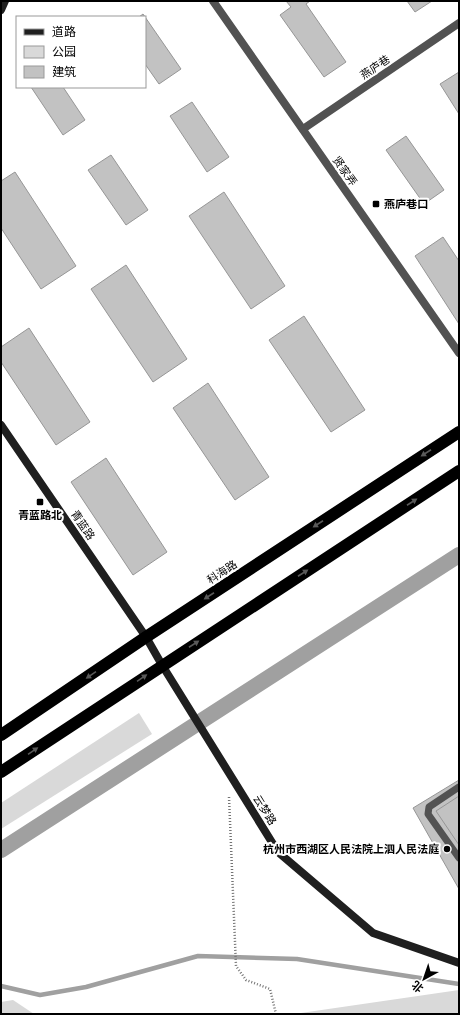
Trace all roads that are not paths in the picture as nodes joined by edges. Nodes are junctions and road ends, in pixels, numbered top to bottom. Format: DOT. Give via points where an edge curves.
graph roads {
  1 [pos="5,1"];
  2 [pos="213,1"];
  3 [pos="1,10"];
  4 [pos="459,23"];
  5 [pos="303,129"];
  6 [pos="459,353"];
  7 [pos="1,425"];
  8 [pos="459,432"];
  9 [pos="459,471"];
  10 [pos="146,637"];
  11 [pos="162,665"];
  12 [pos="1,735"];
  13 [pos="1,772"];
  14 [pos="459,787"];
  15 [pos="459,858"];
  16 [pos="459,962"];
  1 -- 3 [label="street"];
  2 -- 5 [label="street, 贤家弄"];
  4 -- 5 [label="street, 燕庐巷"];
  5 -- 6 [label="street, 贤家弄"];
  7 -- 10 [label="street, 青蓝路"];
  8 -- 10 [label="highway, 科海路, one-way"];
  11 -- 9 [label="highway, one-way"];
  10 -- 11 [label="street, 云梦路"];
  10 -- 12 [label="highway, 科海路, one-way"];
  13 -- 11 [label="highway, one-way"];
  11 -- 16 [label="street, 云梦路" via="278,852 373,933"];
  14 -- 15 [label="lane" via="429,807 428,814"];
}
